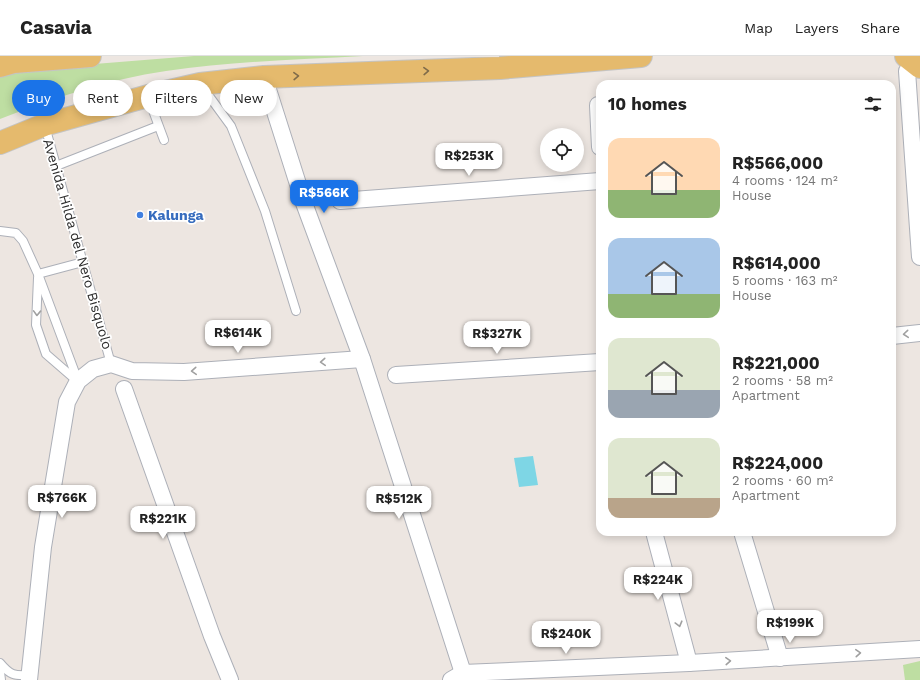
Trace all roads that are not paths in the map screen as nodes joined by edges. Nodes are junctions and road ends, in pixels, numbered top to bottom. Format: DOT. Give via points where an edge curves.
graph roads {
  1 [pos="90,56"];
  2 [pos="526,56"];
  3 [pos="641,56"];
  4 [pos="11,60"];
  5 [pos="911,65"];
  6 [pos="500,68"];
  7 [pos="264,77"];
  8 [pos="212,83"];
  9 [pos="141,98"];
  10 [pos="212,101"];
  11 [pos="155,116"];
  12 [pos="44,125"];
  13 [pos="158,126"];
  14 [pos="164,140"];
  15 [pos="0,143"];
  16 [pos="917,152"];
  17 [pos="56,166"];
  18 [pos="596,181"];
  19 [pos="340,201"];
  20 [pos="0,232"];
  21 [pos="920,257"];
  22 [pos="83,262"];
  23 [pos="38,274"];
  24 [pos="296,311"];
  25 [pos="920,333"];
  26 [pos="896,336"];
  27 [pos="362,359"];
  28 [pos="596,362"];
  29 [pos="111,364"];
  30 [pos="396,375"];
  31 [pos="78,382"];
  32 [pos="124,389"];
  33 [pos="655,536"];
  34 [pos="743,536"];
  35 [pos="920,649"];
  36 [pos="780,658"];
  37 [pos="0,663"];
  38 [pos="690,663"];
  39 [pos="0,672"];
  40 [pos="29,677"];
  41 [pos="457,677"];
  42 [pos="1,680"];
  43 [pos="230,680"];
  1 -- 4 [label="main road"];
  2 -- 6 [label="main road"];
  3 -- 6 [label="main road"];
  5 -- 16 [label="street"];
  7 -- 6 [label="main road, one-way"];
  7 -- 8 [label="main road"];
  7 -- 27 [label="street" via="304,203"];
  9 -- 12 [label="main road"];
  10 -- 24 [label="lane" via="234,132 265,211"];
  11 -- 13 [label="lane"];
  12 -- 15 [label="main road"];
  12 -- 17 [label="lane, Avenida Hilda del Nero Bisquolo"];
  13 -- 14 [label="lane"];
  13 -- 17 [label="lane"];
  16 -- 21 [label="street"];
  17 -- 22 [label="lane, Avenida Hilda del Nero Bisquolo"];
  18 -- 19 [label="street"];
  20 -- 23 [label="lane" via="16,233 23,240"];
  22 -- 23 [label="lane"];
  22 -- 29 [label="lane, Avenida Hilda del Nero Bisquolo"];
  23 -- 31 [label="lane"];
  23 -- 31 [label="lane, one-way" via="36,324 46,354"];
  25 -- 26 [label="street, one-way"];
  27 -- 29 [label="street, one-way" via="184,372 132,371"];
  27 -- 41 [label="street"];
  28 -- 30 [label="street"];
  29 -- 31 [label="street" via="93,369"];
  31 -- 40 [label="street" via="67,402 43,547"];
  32 -- 43 [label="street"];
  33 -- 38 [label="street, one-way"];
  34 -- 36 [label="street"];
  36 -- 35 [label="street, one-way"];
  38 -- 36 [label="street, one-way"];
  37 -- 40 [label="lane" via="16,676"];
  38 -- 41 [label="street"];
  39 -- 42 [label="lane"];
}
